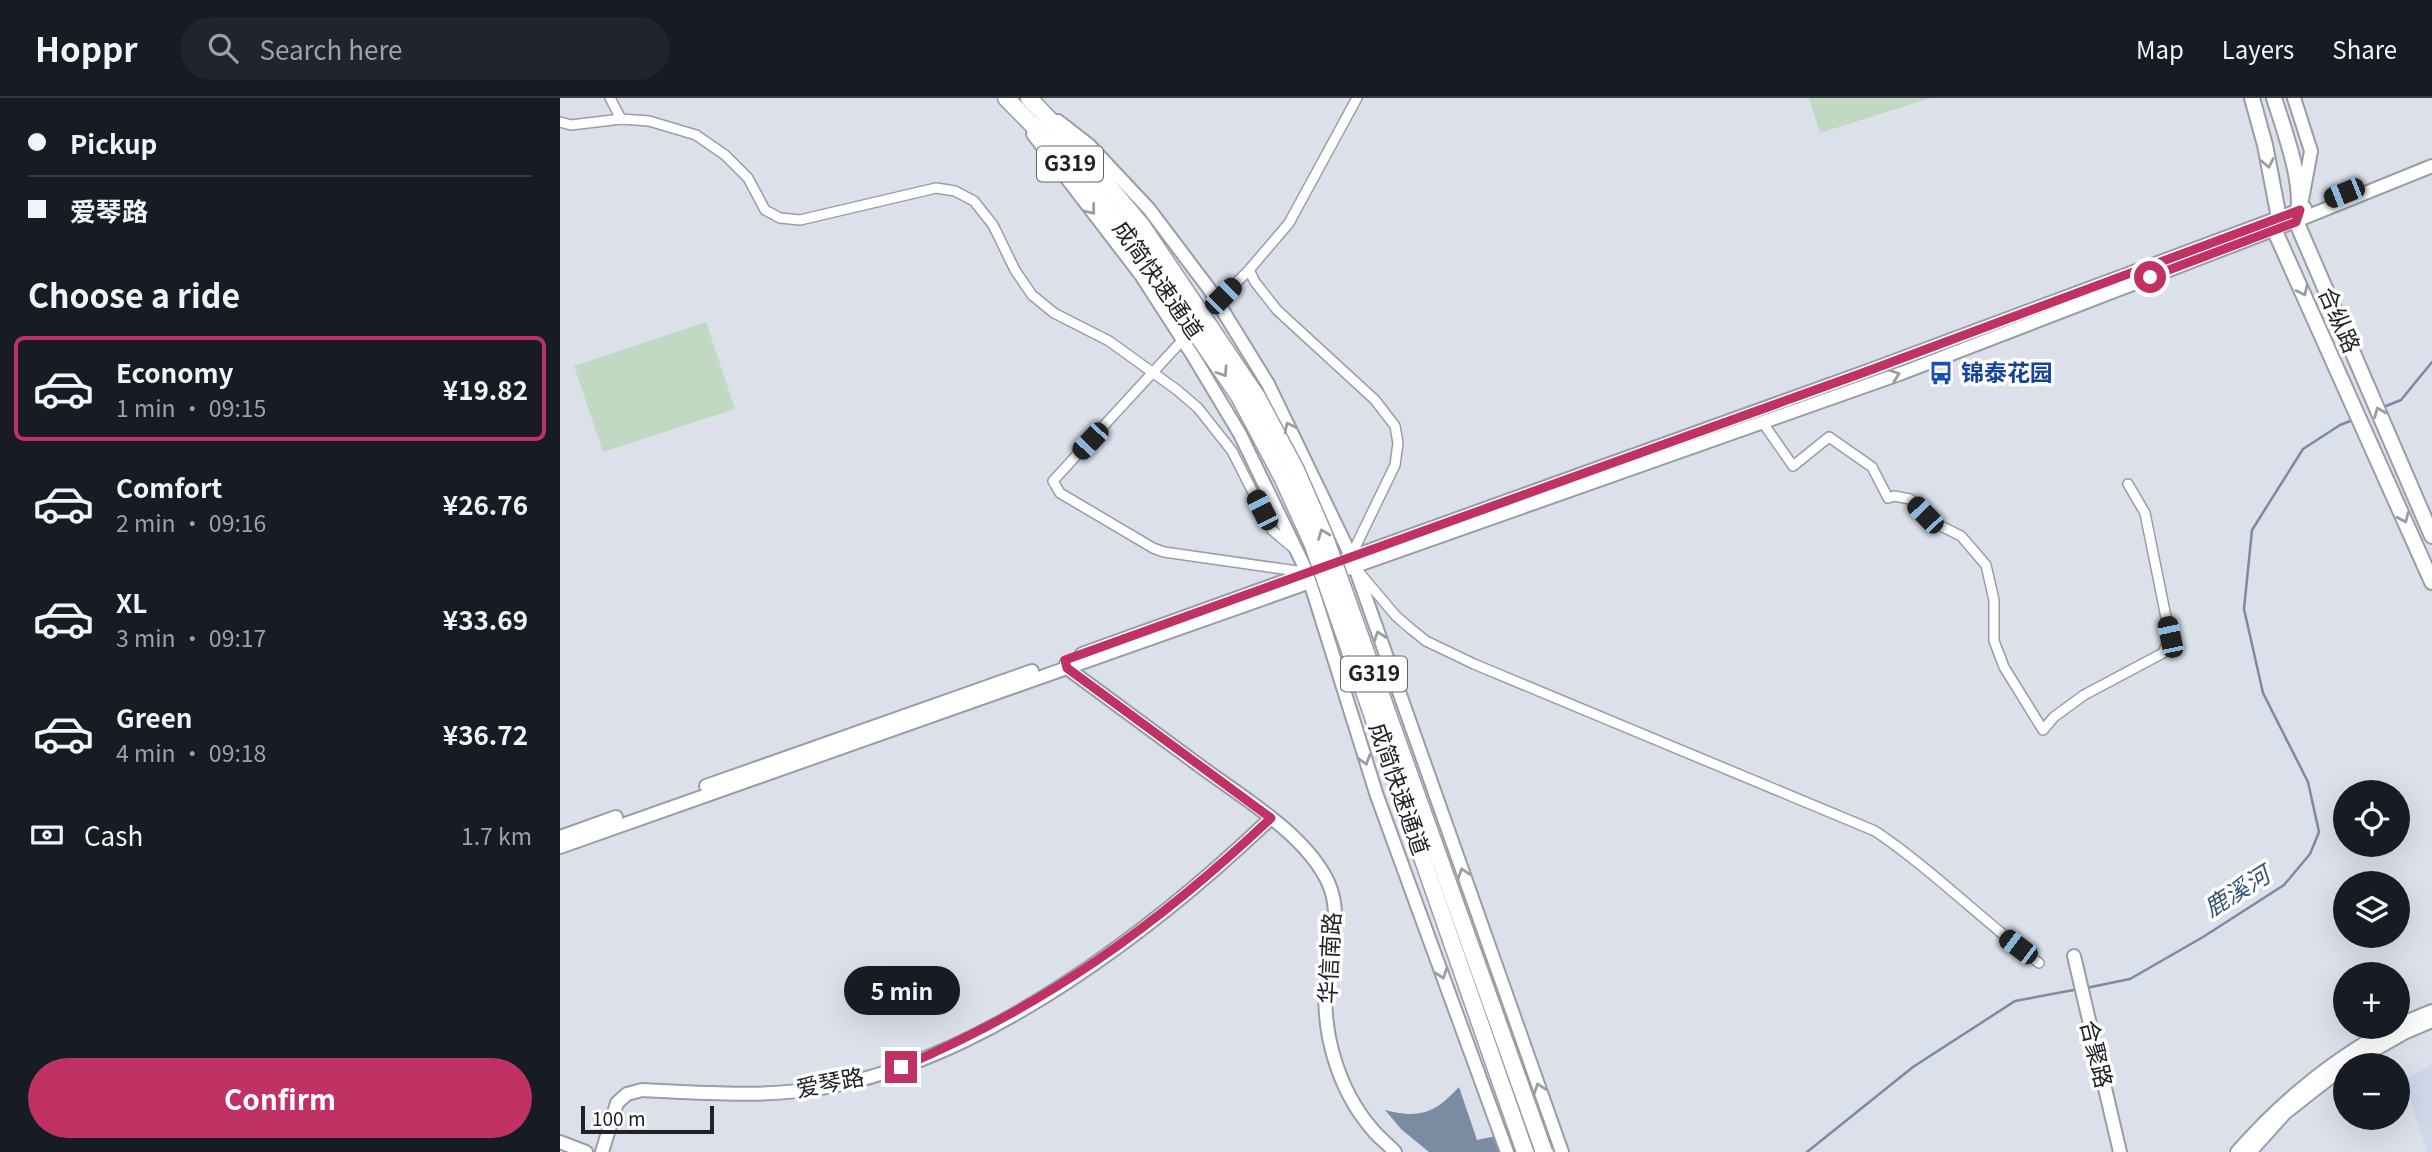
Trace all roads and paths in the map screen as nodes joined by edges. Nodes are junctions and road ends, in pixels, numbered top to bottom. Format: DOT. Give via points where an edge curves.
graph roads {
  1 [pos="610,98"];
  2 [pos="1005,98"];
  3 [pos="1029,98"];
  4 [pos="1357,98"];
  5 [pos="2252,98"];
  6 [pos="2274,98"];
  7 [pos="2294,98"];
  8 [pos="621,119"];
  9 [pos="560,122"];
  10 [pos="2432,157"];
  11 [pos="2432,166"];
  12 [pos="2298,216"];
  13 [pos="2276,223"];
  14 [pos="1135,231"];
  15 [pos="1249,270"];
  16 [pos="1223,296"];
  17 [pos="1178,345"];
  18 [pos="1154,373"];
  19 [pos="1763,422"];
  20 [pos="2128,484"];
  21 [pos="2432,536"];
  22 [pos="1294,548"];
  23 [pos="1353,562"];
  24 [pos="1309,577"];
  25 [pos="2432,582"];
  26 [pos="1066,664"];
  27 [pos="1271,818"];
  28 [pos="560,837"];
  29 [pos="560,847"];
  30 [pos="2074,956"];
  31 [pos="2039,963"];
  32 [pos="2432,1011"];
  33 [pos="2410,1020"];
  34 [pos="2432,1021"];
  35 [pos="2373,1039"];
  36 [pos="2368,1053"];
  37 [pos="2333,1075"];
  38 [pos="560,1142"];
  39 [pos="586,1152"];
  40 [pos="602,1152"];
  41 [pos="1395,1152"];
  42 [pos="1507,1152"];
  43 [pos="1525,1152"];
  44 [pos="1544,1152"];
  45 [pos="1562,1152"];
  46 [pos="2120,1152"];
  47 [pos="2237,1152"];
  48 [pos="2250,1152"];
  1 -- 8 [label="street"];
  2 -- 14 [label="highway, 成简快速通道 / G319"];
  2 -- 22 [label="street, one-way" via="1141,275 1192,354 1240,434"];
  3 -- 14 [label="highway, 成简快速通道 / G319" via="1079,151"];
  23 -- 3 [label="street, one-way" via="1268,384 1210,290 1149,209 1088,145"];
  4 -- 15 [label="street" via="1289,223"];
  5 -- 13 [label="main road, one-way" via="2265,145"];
  6 -- 12 [label="main road, 合纵路" via="2292,153"];
  7 -- 12 [label="street" via="2311,151"];
  8 -- 9 [label="street" via="571,125"];
  8 -- 18 [label="street" via="649,121 696,135 725,155 748,178 765,210 780,218 800,220 936,188 955,191 975,201 987,217 1032,295"];
  10 -- 12 [label="street"];
  11 -- 12 [label="street"];
  12 -- 13 [label="street"];
  21 -- 12 [label="main road, 合纵路, one-way"];
  19 -- 13 [label="street, one-way" via="1902,373"];
  13 -- 23 [label="street"];
  13 -- 25 [label="main road, one-way"];
  14 -- 43 [label="highway, 成简快速通道 / G319, one-way, bridge" via="1239,396 1313,545"];
  44 -- 14 [label="highway, 成简快速通道 / G319, one-way, bridge" via="1323,532 1296,470 1257,397"];
  15 -- 16 [label="street"];
  15 -- 23 [label="street" via="1277,310 1375,400 1395,426 1395,465"];
  17 -- 18 [label="street"];
  18 -- 22 [label="street" via="1213,425 1272,530"];
  18 -- 24 [label="street" via="1053,481 1060,493 1164,552"];
  19 -- 20 [label="street" via="1793,466 1829,437 1872,467 1888,498 1910,499 1933,522 1961,536 1986,565 1994,600 1994,641 2004,667 2043,730 2084,695 2162,653 2170,637 2145,513"];
  19 -- 23 [label="street"];
  22 -- 24 [label="street"];
  23 -- 24 [label="street"];
  23 -- 31 [label="street" via="1396,616 1426,641 1875,831"];
  45 -- 23 [label="street, one-way"];
  24 -- 26 [label="street"];
  24 -- 42 [label="street, one-way" via="1377,796"];
  26 -- 27 [label="street, 华信南路"];
  26 -- 28 [label="street"];
  26 -- 29 [label="street"];
  27 -- 40 [label="street, 爱琴路" via="1121,946 1064,984 954,1045 901,1067 828,1087 754,1095 642,1090 626,1094 617,1103"];
  27 -- 41 [label="street, 华信南路" via="1306,850 1328,882 1336,926 1326,987 1333,1058 1372,1129"];
  30 -- 46 [label="street, 合聚路"];
  32 -- 33 [label="street"];
  34 -- 36 [label="street"];
  35 -- 47 [label="street" via="2305,1084"];
  37 -- 48 [label="street" via="2285,1113"];
  38 -- 39 [label="street"];
}
